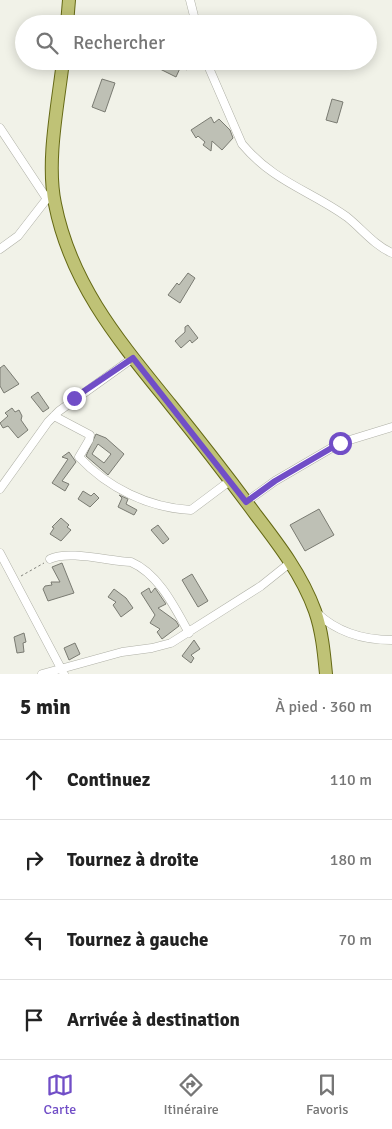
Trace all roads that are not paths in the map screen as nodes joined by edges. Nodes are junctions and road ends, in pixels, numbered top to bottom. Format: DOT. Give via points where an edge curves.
graph roads {
  1 [pos="69,0"];
  2 [pos="190,0"];
  3 [pos="68,15"];
  4 [pos="194,15"];
  5 [pos="62,70"];
  6 [pos="210,70"];
  7 [pos="0,128"];
  8 [pos="50,194"];
  9 [pos="0,249"];
  10 [pos="392,253"];
  11 [pos="133,358"];
  12 [pos="56,413"];
  13 [pos="392,427"];
  14 [pos="231,480"];
  15 [pos="0,489"];
  16 [pos="246,502"];
  17 [pos="0,553"];
  18 [pos="50,559"];
  19 [pos="291,562"];
  20 [pos="315,612"];
  21 [pos="189,633"];
  22 [pos="392,640"];
  23 [pos="62,672"];
  24 [pos="42,674"];
  25 [pos="326,674"];
  1 -- 3 [label="main road"];
  2 -- 4 [label="street"];
  5 -- 8 [label="main road"];
  6 -- 10 [label="street" via="248,152 277,177 335,209"];
  7 -- 8 [label="street"];
  8 -- 9 [label="street" via="18,236"];
  8 -- 11 [label="main road" via="74,268 88,295"];
  11 -- 12 [label="street"];
  11 -- 14 [label="main road"];
  12 -- 14 [label="street" via="90,435 79,457 90,469 108,483 144,500 191,510"];
  12 -- 15 [label="street"];
  13 -- 16 [label="street" via="340,443"];
  14 -- 16 [label="main road"];
  16 -- 19 [label="main road"];
  17 -- 23 [label="street"];
  18 -- 21 [label="street" via="71,554 131,562 167,595"];
  19 -- 20 [label="main road"];
  19 -- 21 [label="street" via="261,586"];
  20 -- 22 [label="street" via="339,630 372,640"];
  20 -- 25 [label="main road"];
  21 -- 23 [label="street" via="172,643 122,652"];
  23 -- 24 [label="street"];
}
